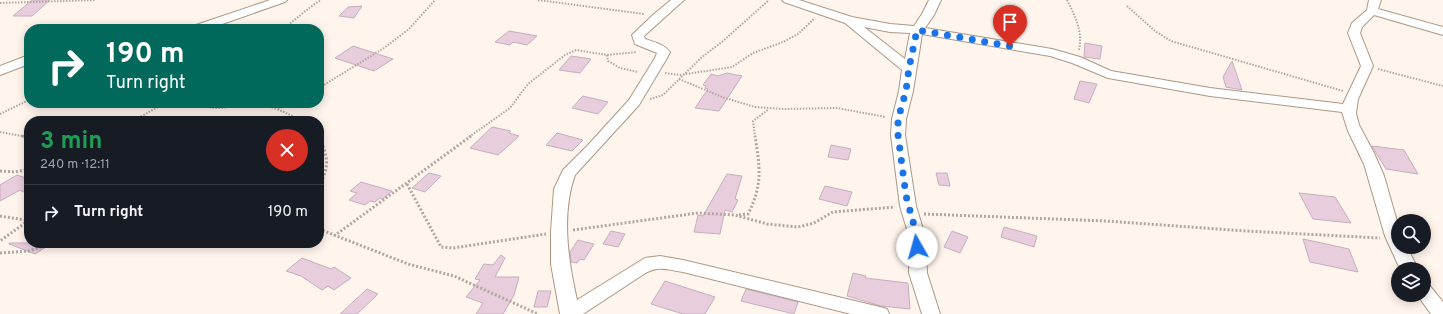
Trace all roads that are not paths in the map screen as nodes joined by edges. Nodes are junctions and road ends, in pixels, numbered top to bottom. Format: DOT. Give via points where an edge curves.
graph roads {
  1 [pos="281,0"];
  2 [pos="678,0"];
  3 [pos="788,0"];
  4 [pos="935,0"];
  5 [pos="1373,5"];
  6 [pos="848,20"];
  7 [pos="211,24"];
  8 [pos="917,30"];
  9 [pos="1443,31"];
  10 [pos="24,61"];
  11 [pos="909,68"];
  12 [pos="0,71"];
  13 [pos="1349,109"];
  14 [pos="1391,225"];
  15 [pos="1431,300"];
  16 [pos="927,313"];
  17 [pos="570,314"];
  18 [pos="880,314"];
  19 [pos="1442,314"];
  1 -- 7 [label="street"];
  2 -- 17 [label="street" via="638,35 639,41 664,52 653,72 634,102 568,173 562,189 560,264"];
  3 -- 6 [label="street"];
  4 -- 8 [label="street" via="928,16"];
  5 -- 9 [label="street"];
  5 -- 13 [label="street" via="1356,26 1354,33 1367,66"];
  6 -- 8 [label="street"];
  6 -- 11 [label="street"];
  8 -- 11 [label="street"];
  8 -- 13 [label="street" via="1052,53 1108,74 1175,87"];
  10 -- 12 [label="street"];
  11 -- 16 [label="street" via="898,119 898,135 909,210 917,236 918,273"];
  13 -- 14 [label="street" via="1352,125 1375,173"];
  15 -- 19 [label="street"];
  17 -- 18 [label="street" via="651,262 683,266"];
}
